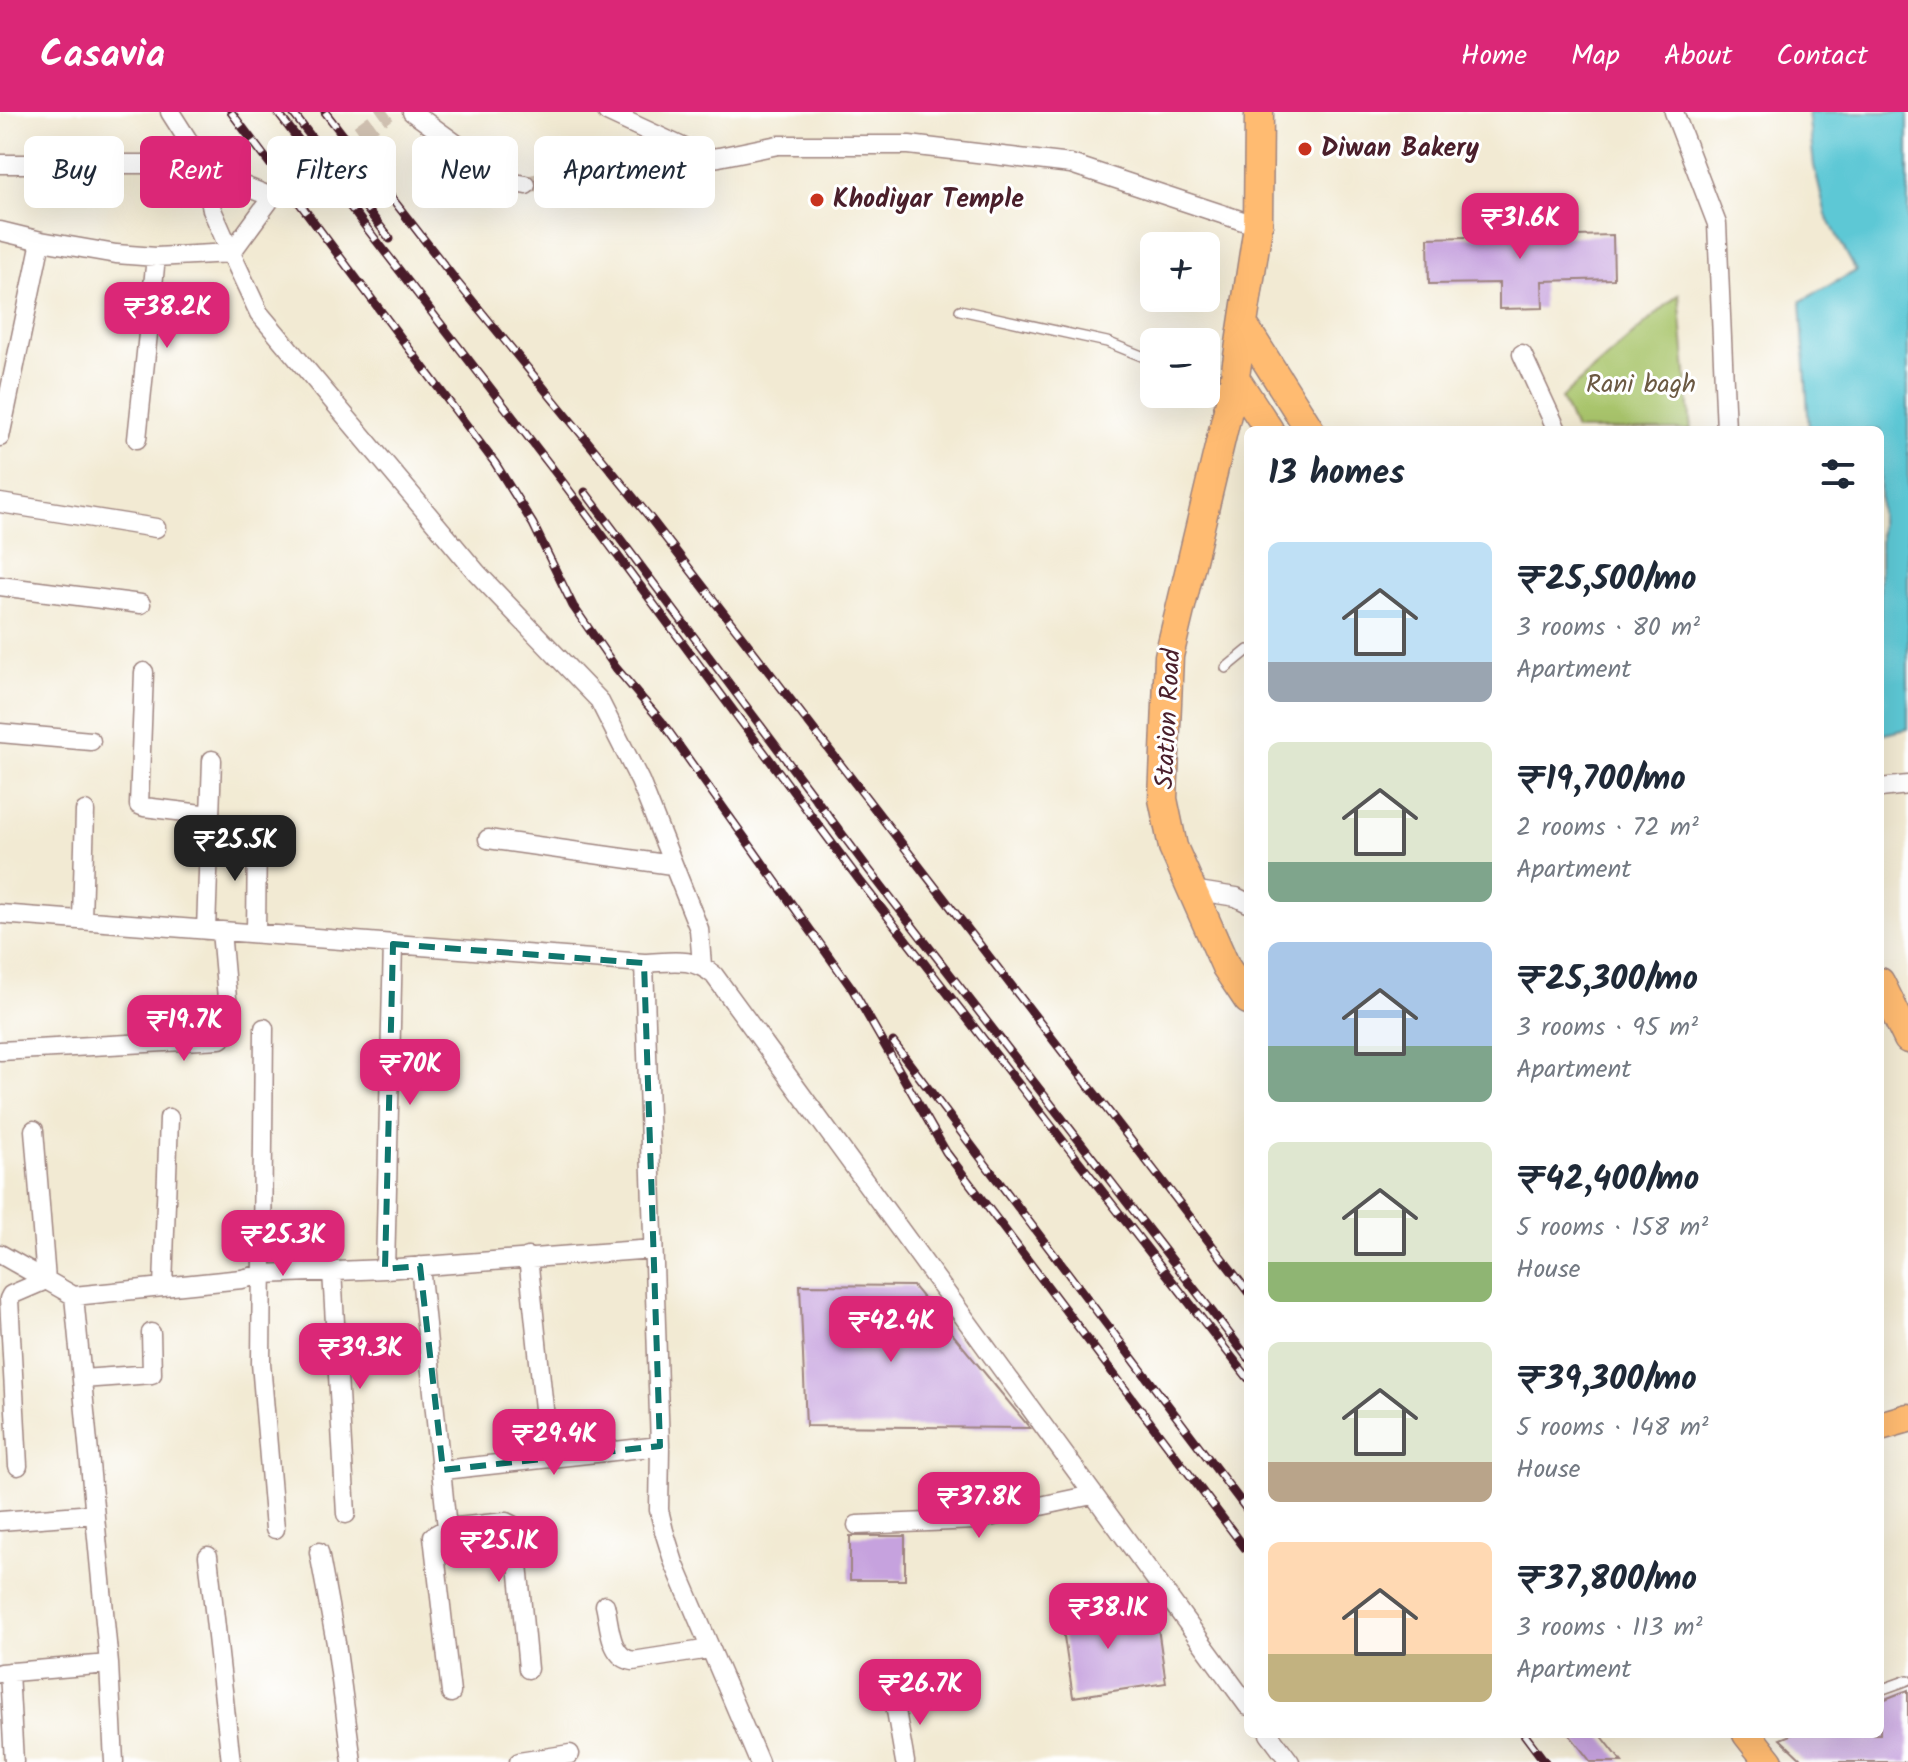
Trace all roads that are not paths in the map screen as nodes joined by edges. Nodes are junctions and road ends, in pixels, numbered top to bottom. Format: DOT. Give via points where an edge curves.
graph roads {
  1 [pos="170,112"];
  2 [pos="412,112"];
  3 [pos="607,112"];
  4 [pos="1259,112"];
  5 [pos="1674,112"];
  6 [pos="185,136"];
  7 [pos="659,136"];
  8 [pos="715,158"];
  9 [pos="0,164"];
  10 [pos="140,164"];
  11 [pos="526,185"];
  12 [pos="251,189"];
  13 [pos="212,208"];
  14 [pos="1258,226"];
  15 [pos="0,231"];
  16 [pos="41,241"];
  17 [pos="231,253"];
  18 [pos="156,257"];
  19 [pos="960,310"];
  20 [pos="1243,324"];
  21 [pos="1522,354"];
  22 [pos="1140,355"];
  23 [pos="1220,381"];
  24 [pos="1234,383"];
  25 [pos="1266,426"];
  26 [pos="1307,426"];
  27 [pos="1555,426"];
  28 [pos="1726,426"];
  29 [pos="0,437"];
  30 [pos="137,439"];
  31 [pos="0,503"];
  32 [pos="156,528"];
  33 [pos="0,586"];
  34 [pos="141,604"];
  35 [pos="1244,653"];
  36 [pos="1226,668"];
  37 [pos="144,672"];
  38 [pos="0,733"];
  39 [pos="91,741"];
  40 [pos="212,760"];
  41 [pos="1908,785"];
  42 [pos="1884,788"];
  43 [pos="85,811"];
  44 [pos="210,815"];
  45 [pos="257,832"];
  46 [pos="488,839"];
  47 [pos="672,865"];
  48 [pos="1192,890"];
  49 [pos="1244,901"];
  50 [pos="0,914"];
  51 [pos="82,920"];
  52 [pos="214,930"];
  53 [pos="256,933"];
  54 [pos="393,944"];
  55 [pos="644,963"];
  56 [pos="702,965"];
  57 [pos="1884,990"];
  58 [pos="1244,994"];
  59 [pos="264,1028"];
  60 [pos="1908,1039"];
  61 [pos="0,1051"];
  62 [pos="169,1118"];
  63 [pos="34,1130"];
  64 [pos="653,1249"];
  65 [pos="0,1254"];
  66 [pos="528,1257"];
  67 [pos="420,1266"];
  68 [pos="385,1269"];
  69 [pos="332,1271"];
  70 [pos="263,1274"];
  71 [pos="46,1280"];
  72 [pos="163,1287"];
  73 [pos="74,1296"];
  74 [pos="151,1333"];
  75 [pos="82,1379"];
  76 [pos="1908,1418"];
  77 [pos="1884,1425"];
  78 [pos="660,1446"];
  79 [pos="549,1456"];
  80 [pos="18,1466"];
  81 [pos="443,1470"];
  82 [pos="1092,1495"];
  83 [pos="94,1514"];
  84 [pos="346,1514"];
  85 [pos="0,1521"];
  86 [pos="857,1525"];
  87 [pos="447,1528"];
  88 [pos="275,1529"];
  89 [pos="319,1552"];
  90 [pos="208,1556"];
  91 [pos="605,1605"];
  92 [pos="710,1649"];
  93 [pos="109,1664"];
  94 [pos="528,1669"];
  95 [pos="5,1673"];
  96 [pos="1908,1680"];
  97 [pos="1884,1689"];
  98 [pos="451,1693"];
  99 [pos="894,1699"];
  100 [pos="1244,1701"];
  101 [pos="1272,1738"];
  102 [pos="1753,1738"];
  103 [pos="570,1754"];
  104 [pos="14,1762"];
  105 [pos="114,1762"];
  106 [pos="231,1762"];
  107 [pos="352,1762"];
  108 [pos="519,1762"];
  109 [pos="759,1762"];
  110 [pos="905,1762"];
  111 [pos="1290,1762"];
  112 [pos="1769,1762"];
  1 -- 6 [label="street"];
  2 -- 11 [label="street" via="509,182"];
  3 -- 7 [label="street"];
  4 -- 14 [label="main road, Station Road"];
  5 -- 28 [label="street" via="1717,224"];
  8 -- 14 [label="street" via="778,145 909,145 1056,162"];
  9 -- 10 [label="street"];
  12 -- 17 [label="street" via="272,197"];
  13 -- 17 [label="street"];
  14 -- 20 [label="main road, Station Road"];
  15 -- 16 [label="street"];
  16 -- 18 [label="street"];
  16 -- 29 [label="street"];
  17 -- 18 [label="street"];
  17 -- 47 [label="street" via="259,313 477,573 599,700 640,781"];
  18 -- 30 [label="street"];
  19 -- 22 [label="lane" via="1107,342"];
  20 -- 24 [label="main road, Station Road"];
  20 -- 26 [label="main road"];
  21 -- 27 [label="street"];
  23 -- 24 [label="lane"];
  24 -- 25 [label="main road"];
  24 -- 48 [label="main road, Station Road" via="1169,656 1163,799 1173,847"];
  31 -- 32 [label="street"];
  33 -- 34 [label="street"];
  35 -- 36 [label="lane"];
  37 -- 44 [label="street" via="139,805"];
  38 -- 39 [label="street"];
  40 -- 44 [label="street"];
  41 -- 42 [label="street"];
  43 -- 51 [label="street"];
  44 -- 52 [label="street"];
  45 -- 53 [label="street"];
  46 -- 47 [label="street"];
  47 -- 56 [label="street" via="699,929"];
  48 -- 49 [label="street"];
  48 -- 58 [label="main road, Station Road" via="1226,967"];
  50 -- 51 [label="street"];
  51 -- 52 [label="street"];
  52 -- 53 [label="street"];
  52 -- 61 [label="street" via="229,1021 228,1033 220,1039"];
  53 -- 54 [label="street"];
  54 -- 55 [label="street"];
  54 -- 68 [label="street"];
  55 -- 56 [label="street"];
  55 -- 64 [label="street"];
  56 -- 82 [label="street"];
  57 -- 60 [label="main road"];
  59 -- 70 [label="street"];
  62 -- 72 [label="street"];
  63 -- 71 [label="street"];
  64 -- 66 [label="street"];
  64 -- 78 [label="street"];
  65 -- 71 [label="street"];
  66 -- 67 [label="street"];
  66 -- 79 [label="street"];
  67 -- 68 [label="street"];
  67 -- 81 [label="street"];
  68 -- 69 [label="street"];
  69 -- 70 [label="street"];
  69 -- 84 [label="street"];
  70 -- 72 [label="street"];
  70 -- 88 [label="street" via="261,1371"];
  71 -- 73 [label="street"];
  71 -- 80 [label="street" via="9,1299"];
  72 -- 73 [label="street"];
  73 -- 75 [label="street"];
  74 -- 75 [label="street" via="152,1374"];
  75 -- 83 [label="street"];
  76 -- 77 [label="main road"];
  78 -- 79 [label="street"];
  78 -- 92 [label="street" via="659,1510 664,1531"];
  79 -- 81 [label="street"];
  81 -- 87 [label="street"];
  82 -- 86 [label="street" via="975,1520"];
  82 -- 100 [label="street"];
  83 -- 85 [label="street"];
  83 -- 93 [label="street"];
  87 -- 94 [label="street" via="512,1525"];
  87 -- 98 [label="street" via="433,1536"];
  89 -- 107 [label="street"];
  90 -- 106 [label="street"];
  91 -- 92 [label="street" via="615,1647 624,1659"];
  92 -- 109 [label="street"];
  93 -- 95 [label="street"];
  93 -- 105 [label="street"];
  95 -- 104 [label="street"];
  96 -- 97 [label="lane"];
  99 -- 110 [label="street"];
  101 -- 111 [label="street"];
  102 -- 112 [label="main road"];
  103 -- 108 [label="street"];
}
